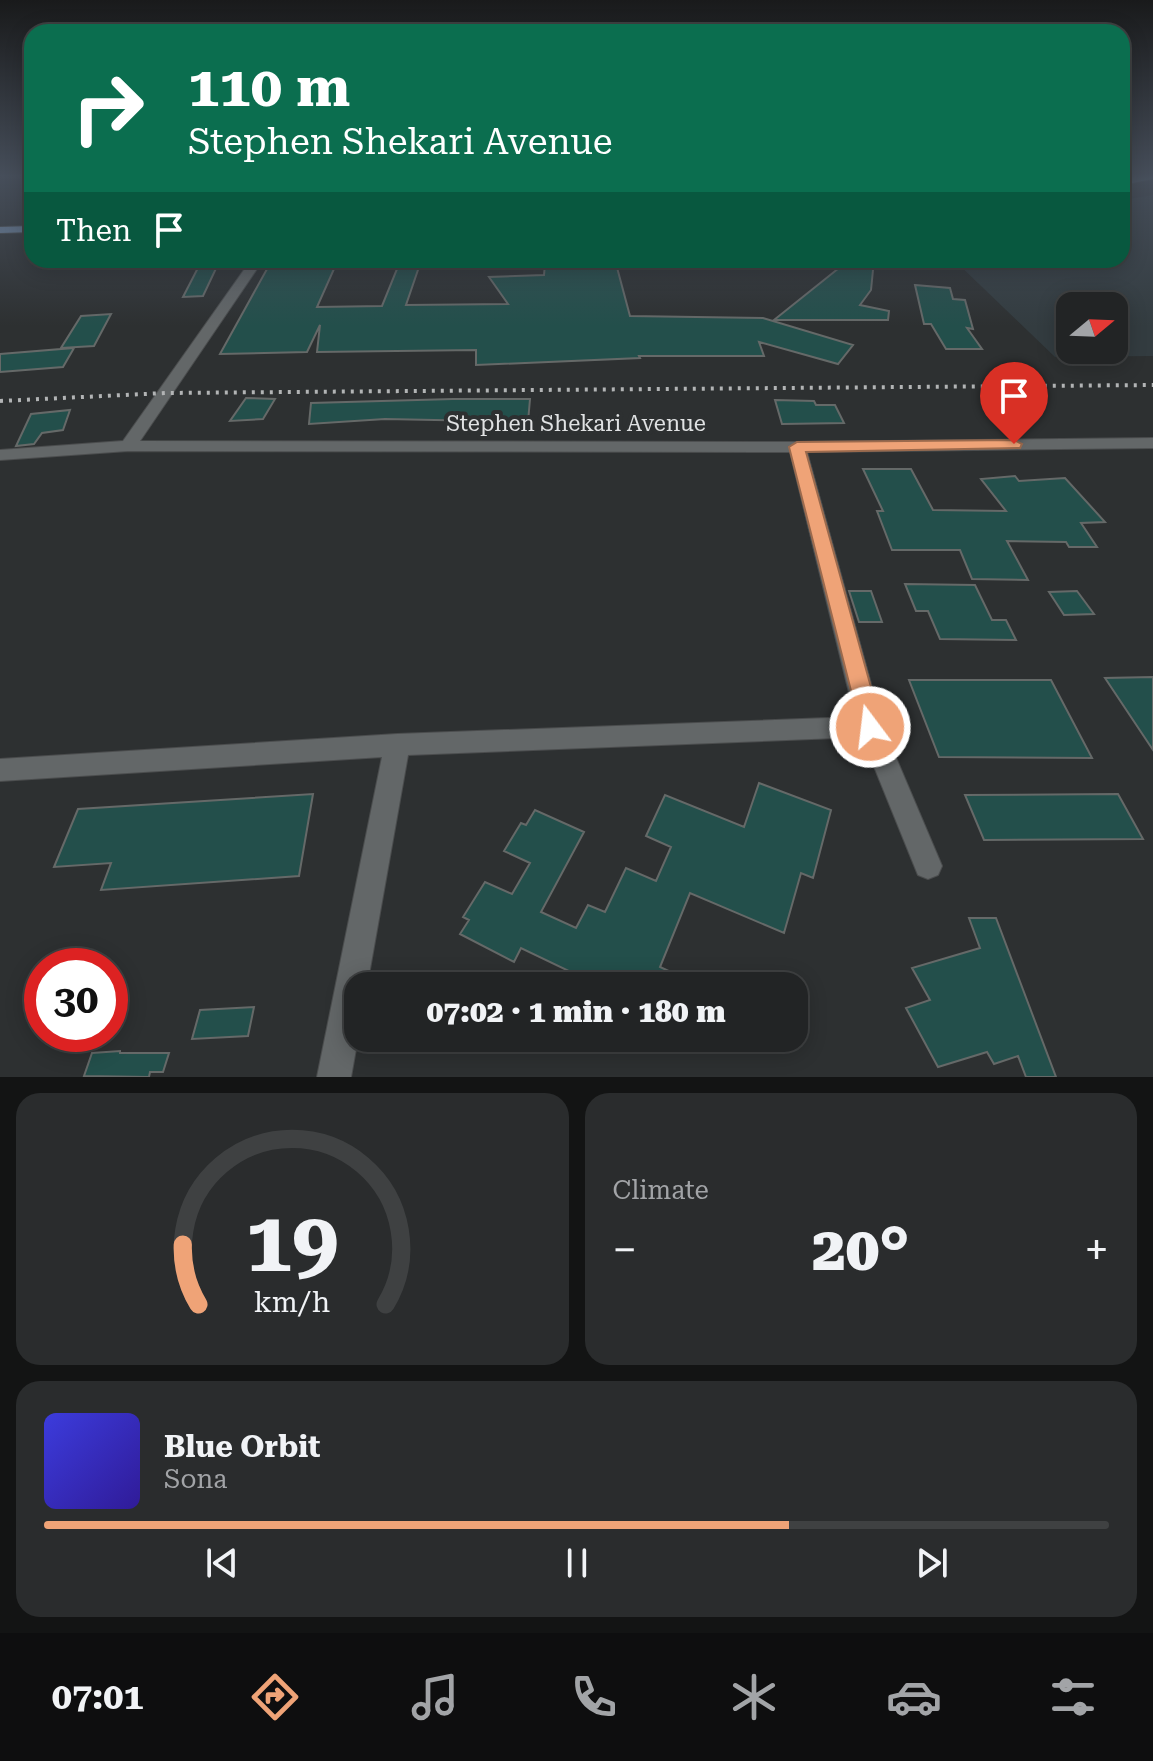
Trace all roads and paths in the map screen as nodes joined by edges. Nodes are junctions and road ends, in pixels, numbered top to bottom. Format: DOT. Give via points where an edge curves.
graph roads {
  1 [pos="24,229"];
  2 [pos="0,230"];
  3 [pos="24,239"];
  4 [pos="0,240"];
  5 [pos="251,268"];
  6 [pos="1145,443"];
  7 [pos="128,446"];
  8 [pos="797,447"];
  9 [pos="0,455"];
  10 [pos="1153,460"];
  11 [pos="870,727"];
  12 [pos="397,745"];
  13 [pos="0,770"];
  14 [pos="928,866"];
  15 [pos="334,1077"];
  1 -- 2 [label="main road"];
  3 -- 4 [label="main road"];
  5 -- 7 [label="street"];
  6 -- 8 [label="street, Stephen Shekari Avenue"];
  6 -- 10 [label="street"];
  7 -- 8 [label="street, Stephen Shekari Avenue"];
  7 -- 9 [label="street, Stephen Shekari Avenue"];
  8 -- 11 [label="street"];
  11 -- 12 [label="street"];
  11 -- 14 [label="street"];
  12 -- 13 [label="street"];
  12 -- 15 [label="street"];
}
